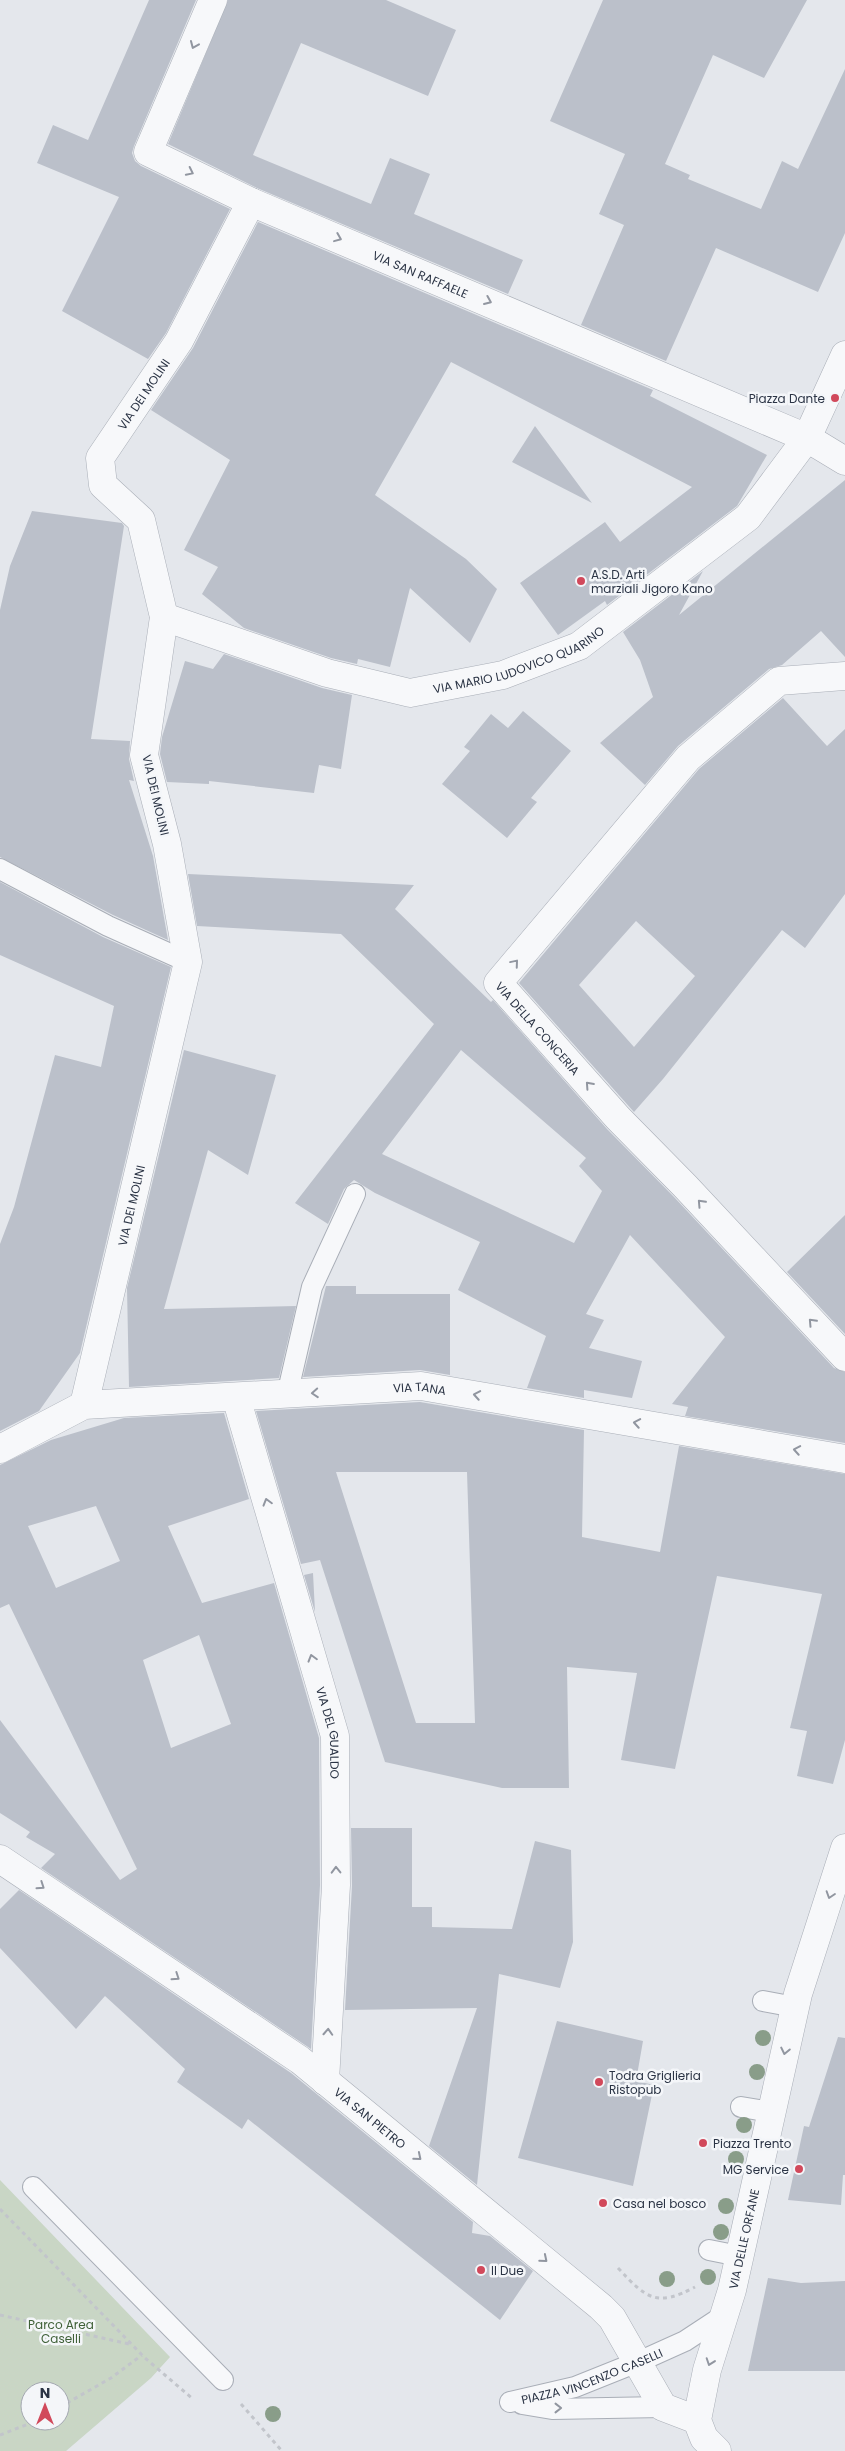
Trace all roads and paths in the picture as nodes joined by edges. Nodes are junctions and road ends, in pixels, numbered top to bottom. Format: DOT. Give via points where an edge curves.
graph roads {
  1 [pos="213,0"];
  2 [pos="251,202"];
  3 [pos="845,355"];
  4 [pos="807,438"];
  5 [pos="844,457"];
  6 [pos="164,617"];
  7 [pos="845,676"];
  8 [pos="0,869"];
  9 [pos="188,962"];
  10 [pos="355,1194"];
  11 [pos="845,1357"];
  12 [pos="287,1394"];
  13 [pos="236,1397"];
  14 [pos="84,1405"];
  15 [pos="0,1448"];
  16 [pos="845,1459"];
  17 [pos="845,1848"];
  18 [pos="0,1859"];
  19 [pos="763,2000"];
  20 [pos="795,2007"];
  21 [pos="325,2080"];
  22 [pos="741,2107"];
  23 [pos="771,2112"];
  24 [pos="33,2187"];
  25 [pos="0,2209"];
  26 [pos="709,2250"];
  27 [pos="739,2256"];
  28 [pos="618,2268"];
  29 [pos="726,2314"];
  30 [pos="0,2315"];
  31 [pos="130,2344"];
  32 [pos="142,2355"];
  33 [pos="636,2362"];
  34 [pos="223,2380"];
  35 [pos="194,2400"];
  36 [pos="70,2401"];
  37 [pos="663,2407"];
  38 [pos="697,2420"];
  39 [pos="20,2427"];
  40 [pos="261,2428"];
  41 [pos="0,2435"];
  42 [pos="282,2451"];
  43 [pos="717,2451"];
  1 -- 2 [label="street, VIA SAN RAFFAELE, one-way" via="148,152"];
  2 -- 4 [label="street, VIA SAN RAFFAELE, one-way"];
  2 -- 6 [label="street, VIA DEI MOLINI" via="179,341 100,458 103,484 141,520"];
  3 -- 4 [label="street"];
  4 -- 5 [label="street, VIA SAN RAFFAELE"];
  4 -- 6 [label="street, VIA MARIO LUDOVICO QUARINO" via="748,517 579,646 503,676 410,693 327,673"];
  6 -- 9 [label="street, VIA DEI MOLINI" via="144,756 167,844"];
  11 -- 7 [label="street, VIA DELLA CONCERIA, one-way" via="618,1118 498,983 688,758 779,681"];
  8 -- 9 [label="lane" via="108,926"];
  9 -- 14 [label="street, VIA DEI MOLINI"];
  10 -- 12 [label="lane" via="312,1287"];
  12 -- 13 [label="street, VIA TANA"];
  16 -- 12 [label="street, VIA TANA, one-way" via="421,1386"];
  13 -- 14 [label="street, VIA TANA"];
  21 -- 13 [label="street, VIA DEL GUALDO, one-way" via="336,1885 335,1736"];
  14 -- 15 [label="street, VIA TANA"];
  17 -- 20 [label="street, VIA DELLE ORFANE, one-way"];
  18 -- 21 [label="street, VIA SAN PIETRO, one-way"];
  19 -- 20 [label="lane"];
  20 -- 23 [label="street, VIA DELLE ORFANE, one-way"];
  21 -- 33 [label="street, VIA SAN PIETRO, one-way" via="601,2307 612,2318"];
  22 -- 23 [label="lane"];
  23 -- 27 [label="street, VIA DELLE ORFANE"];
  24 -- 34 [label="lane"];
  25 -- 31 [label="path"];
  26 -- 27 [label="lane"];
  26 -- 28 [label="path" via="702,2283 680,2295 661,2299 641,2293"];
  27 -- 29 [label="street, VIA DELLE ORFANE"];
  29 -- 33 [label="lane, PIAZZA VINCENZO CASELLI" via="685,2341"];
  29 -- 38 [label="street, VIA DELLE ORFANE, one-way" via="707,2370"];
  30 -- 31 [label="path"];
  31 -- 32 [label="path"];
  32 -- 35 [label="path"];
  32 -- 36 [label="path" via="111,2378"];
  33 -- 37 [label="street, VIA SAN PIETRO"];
  33 -- 37 [label="lane, PIAZZA VINCENZO CASELLI, one-way" via="575,2387 510,2402 552,2409"];
  37 -- 38 [label="street"];
  38 -- 43 [label="street" via="704,2438"];
  39 -- 41 [label="path"];
  40 -- 42 [label="path"];
}
